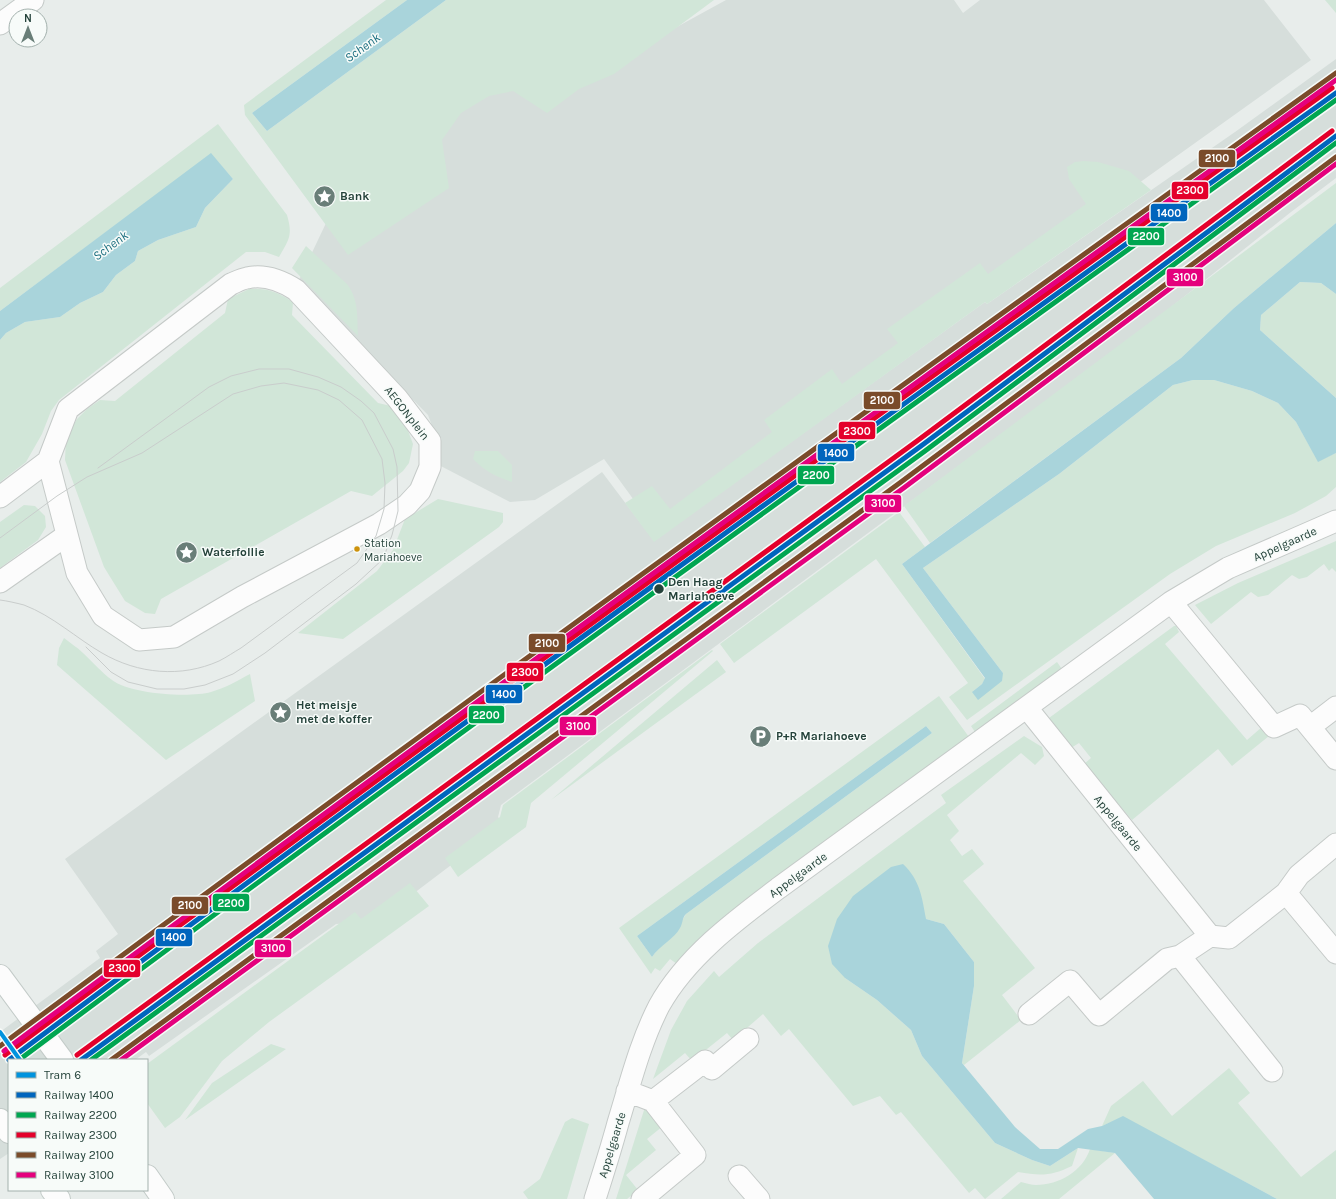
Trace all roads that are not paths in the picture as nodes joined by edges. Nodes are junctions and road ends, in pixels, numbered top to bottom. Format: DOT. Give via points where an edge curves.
graph roads {
  1 [pos="33,0"];
  2 [pos="0,24"];
  3 [pos="48,461"];
  4 [pos="0,497"];
  5 [pos="1336,521"];
  6 [pos="67,535"];
  7 [pos="0,582"];
  8 [pos="1171,602"];
  9 [pos="1336,706"];
  10 [pos="1027,708"];
  11 [pos="1310,727"];
  12 [pos="1336,759"];
  13 [pos="1336,844"];
  14 [pos="1286,893"];
  15 [pos="1210,936"];
  16 [pos="1336,953"];
  17 [pos="1180,956"];
  18 [pos="0,976"];
  19 [pos="1029,1014"];
  20 [pos="748,1039"];
  21 [pos="61,1059"];
  22 [pos="1272,1071"];
  23 [pos="627,1091"];
  24 [pos="653,1101"];
  25 [pos="0,1120"];
  26 [pos="8,1131"];
  27 [pos="739,1176"];
  28 [pos="148,1177"];
  29 [pos="53,1191"];
  30 [pos="59,1199"];
  31 [pos="163,1199"];
  32 [pos="595,1199"];
  33 [pos="642,1199"];
  34 [pos="759,1199"];
  1 -- 2 [label="street"];
  3 -- 4 [label="street"];
  3 -- 6 [label="street, AEGONplein"];
  3 -- 6 [label="street, AEGONplein" via="68,409 231,284 246,278 260,277 284,282 296,290 397,398 430,441 430,467 420,491 406,505 379,524 242,597 174,637 139,640 103,616 77,573"];
  5 -- 8 [label="street, Appelgaarde" via="1228,568"];
  6 -- 7 [label="street"];
  8 -- 10 [label="street, Appelgaarde"];
  8 -- 11 [label="street" via="1274,727 1300,715"];
  9 -- 11 [label="street"];
  10 -- 15 [label="street, Appelgaarde"];
  10 -- 23 [label="street, Appelgaarde" via="726,929 691,963 660,1005 645,1036"];
  11 -- 12 [label="street"];
  13 -- 14 [label="street" via="1299,875"];
  14 -- 15 [label="street" via="1229,938"];
  14 -- 16 [label="street"];
  15 -- 17 [label="street"];
  17 -- 19 [label="street" via="1167,959 1099,1015 1070,981"];
  17 -- 22 [label="street"];
  18 -- 21 [label="main road"];
  20 -- 24 [label="street" via="712,1069 705,1061"];
  23 -- 24 [label="street"];
  23 -- 32 [label="street, Appelgaarde"];
  24 -- 33 [label="street" via="696,1155"];
  25 -- 26 [label="main road"];
  27 -- 34 [label="street"];
  28 -- 31 [label="main road"];
  29 -- 30 [label="main road"];
}
